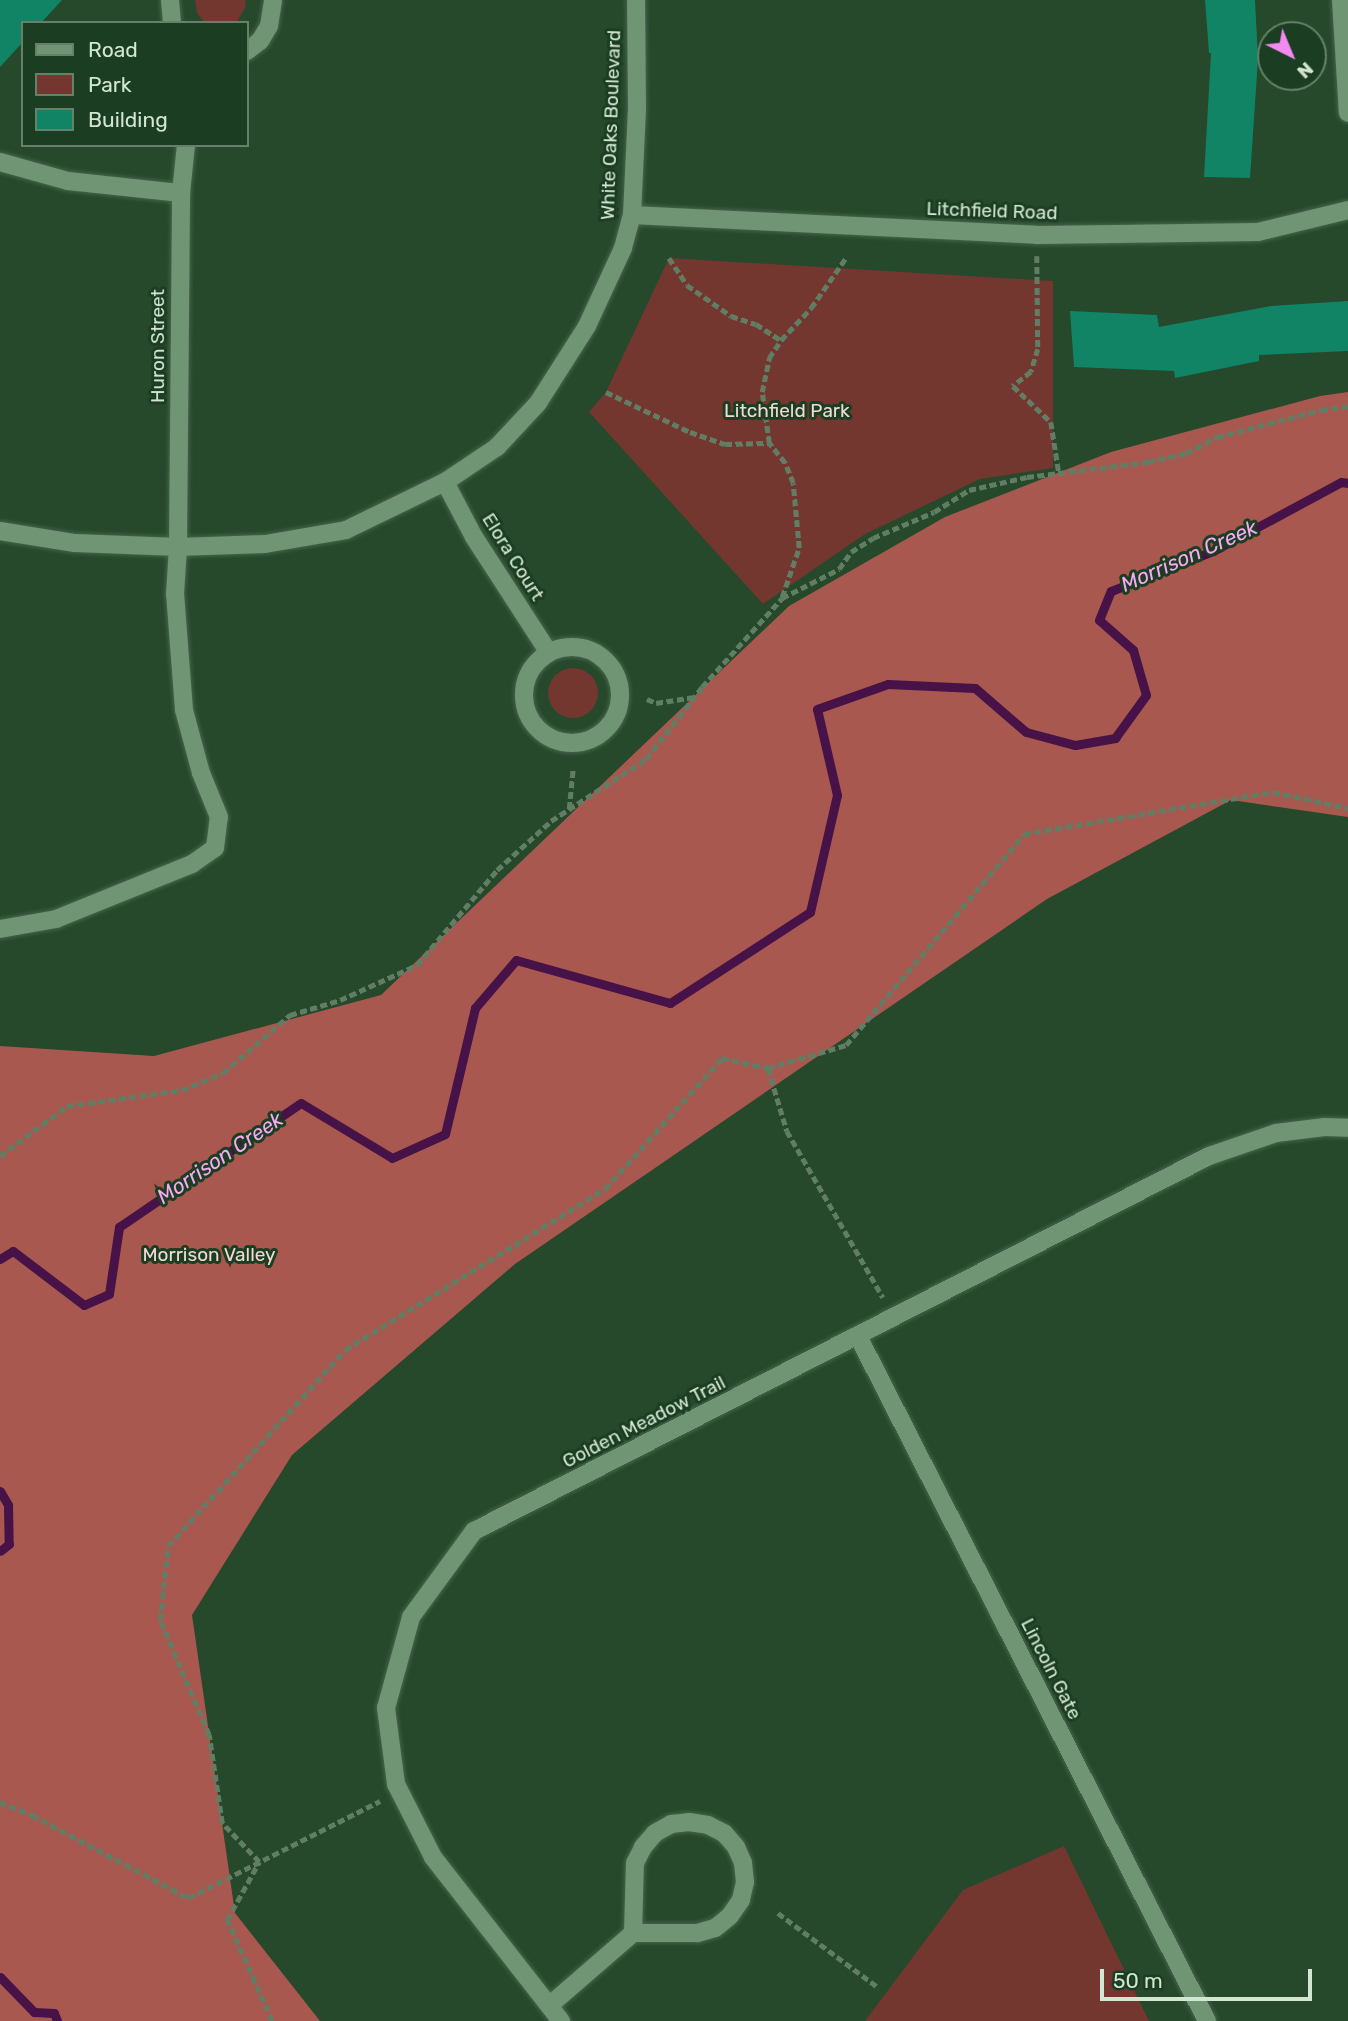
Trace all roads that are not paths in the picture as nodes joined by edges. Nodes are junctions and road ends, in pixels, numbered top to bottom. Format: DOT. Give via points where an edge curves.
graph roads {
  1 [pos="170,0"];
  2 [pos="273,0"];
  3 [pos="635,0"];
  4 [pos="1341,0"];
  5 [pos="172,21"];
  6 [pos="248,50"];
  7 [pos="1348,113"];
  8 [pos="186,147"];
  9 [pos="0,162"];
  10 [pos="181,194"];
  11 [pos="1348,210"];
  12 [pos="632,215"];
  13 [pos="445,482"];
  14 [pos="0,531"];
  15 [pos="178,547"];
  16 [pos="549,653"];
  17 [pos="0,929"];
  18 [pos="1348,1128"];
  19 [pos="858,1336"];
  20 [pos="633,1933"];
  21 [pos="550,2005"];
  22 [pos="561,2021"];
  23 [pos="1206,2021"];
  1 -- 5 [label="street"];
  2 -- 6 [label="street" via="269,26"];
  3 -- 12 [label="street, White Oaks Boulevard"];
  4 -- 7 [label="street"];
  8 -- 10 [label="street, Huron Street"];
  9 -- 10 [label="street" via="68,181"];
  10 -- 15 [label="street, Huron Street"];
  11 -- 12 [label="street, Litchfield Road" via="1258,232 1037,235"];
  12 -- 13 [label="street, White Oaks Boulevard" via="587,326 538,403 497,447"];
  13 -- 15 [label="street, White Oaks Boulevard" via="346,530 265,544"];
  13 -- 16 [label="street, Elora Court" via="474,537"];
  14 -- 15 [label="street, White Oaks Boulevard" via="75,542"];
  15 -- 17 [label="street, Huron Street" via="175,594 184,710 219,817 215,848 192,864 56,919"];
  16 -- 16 [label="street" via="528,677 526,709 540,729 561,741 578,743 593,738 606,729 620,702 615,672 600,656 579,647"];
  18 -- 19 [label="street, Golden Meadow Trail" via="1276,1133 1209,1156"];
  19 -- 21 [label="street, Golden Meadow Trail" via="474,1531 411,1617 386,1708 396,1784 433,1857"];
  19 -- 23 [label="street, Lincoln Gate"];
  20 -- 20 [label="street" via="697,1934 730,1916 741,1900 745,1882 740,1855 724,1833 689,1822 671,1824 649,1840 635,1863"];
  20 -- 21 [label="street"];
  21 -- 22 [label="street, Golden Meadow Trail"];
}
